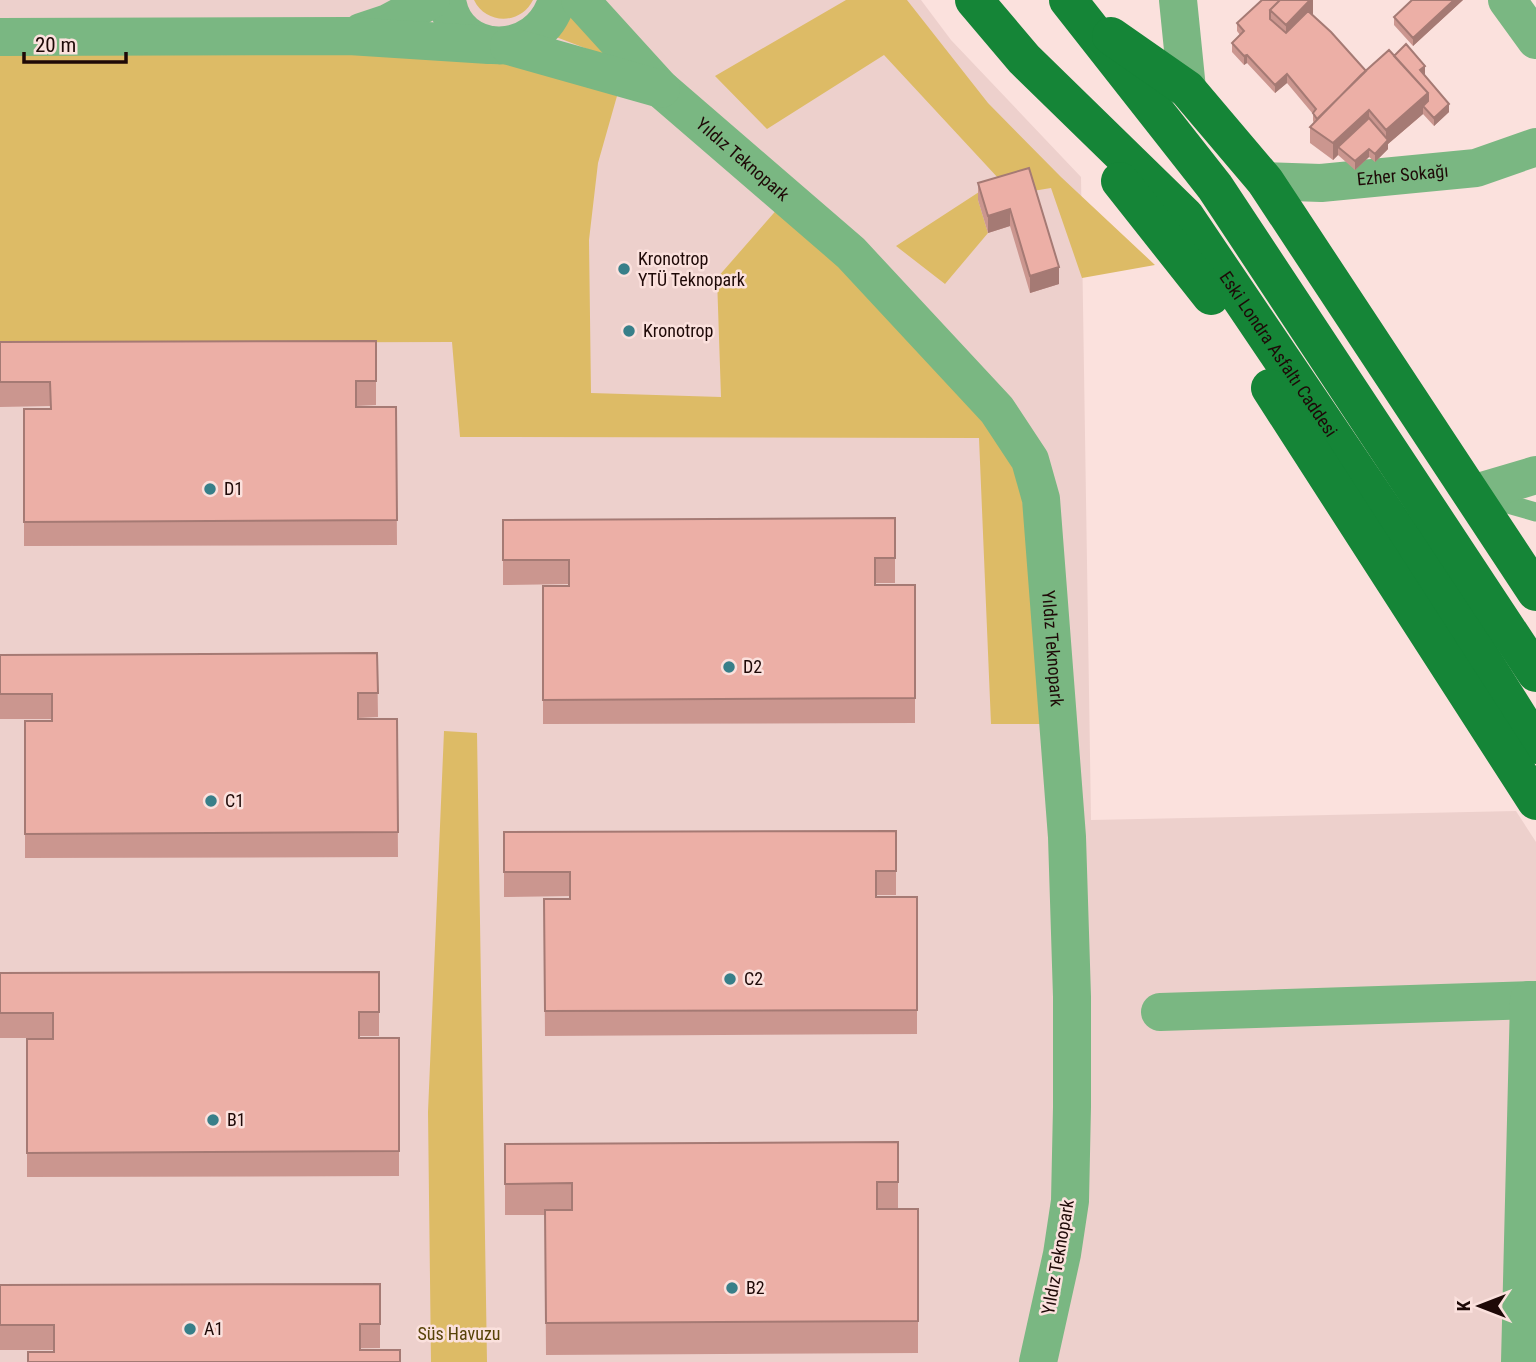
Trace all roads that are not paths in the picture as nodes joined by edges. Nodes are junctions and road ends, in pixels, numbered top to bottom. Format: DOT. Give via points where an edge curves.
graph roads {
  1 [pos="431,0"];
  2 [pos="447,0"];
  3 [pos="557,0"];
  4 [pos="580,0"];
  5 [pos="974,0"];
  6 [pos="1178,0"];
  7 [pos="1507,0"];
  8 [pos="1074,8"];
  9 [pos="349,36"];
  10 [pos="0,37"];
  11 [pos="1536,40"];
  12 [pos="499,45"];
  13 [pos="1024,59"];
  14 [pos="661,89"];
  15 [pos="1187,89"];
  16 [pos="1536,147"];
  17 [pos="1265,181"];
  18 [pos="1536,475"];
  19 [pos="1472,494"];
  20 [pos="1536,512"];
  21 [pos="1536,592"];
  22 [pos="1536,673"];
  23 [pos="1536,745"];
  24 [pos="1536,801"];
  25 [pos="1533,1000"];
  26 [pos="1160,1012"];
  27 [pos="1038,1362"];
  28 [pos="1520,1362"];
  1 -- 9 [label="street, Yıldız Teknopark" via="388,23"];
  2 -- 12 [label="street" via="457,25 472,38"];
  3 -- 12 [label="street" via="542,29 527,40"];
  4 -- 14 [label="street, Yıldız Teknopark"];
  5 -- 13 [label="main road, Eski Londra Asfaltı Caddesi"];
  6 -- 15 [label="street"];
  7 -- 11 [label="street"];
  8 -- 15 [label="main road"];
  8 -- 22 [label="main road" via="1215,187"];
  9 -- 10 [label="street, Yıldız Teknopark"];
  9 -- 12 [label="street, Yıldız Teknopark"];
  12 -- 14 [label="street, Yıldız Teknopark"];
  13 -- 23 [label="main road, Eski Londra Asfaltı Caddesi" via="1185,216 1457,619"];
  13 -- 24 [label="main road" via="1207,290"];
  14 -- 27 [label="street, Yıldız Teknopark" via="851,253 997,410 1030,460 1041,499 1067,837 1072,997 1070,1201"];
  15 -- 17 [label="main road"];
  16 -- 17 [label="street, Ezher Sokağı" via="1476,169 1321,183"];
  17 -- 19 [label="main road"];
  18 -- 19 [label="street"];
  19 -- 20 [label="lane"];
  19 -- 21 [label="main road"];
  25 -- 26 [label="street"];
  25 -- 28 [label="street"];
}
